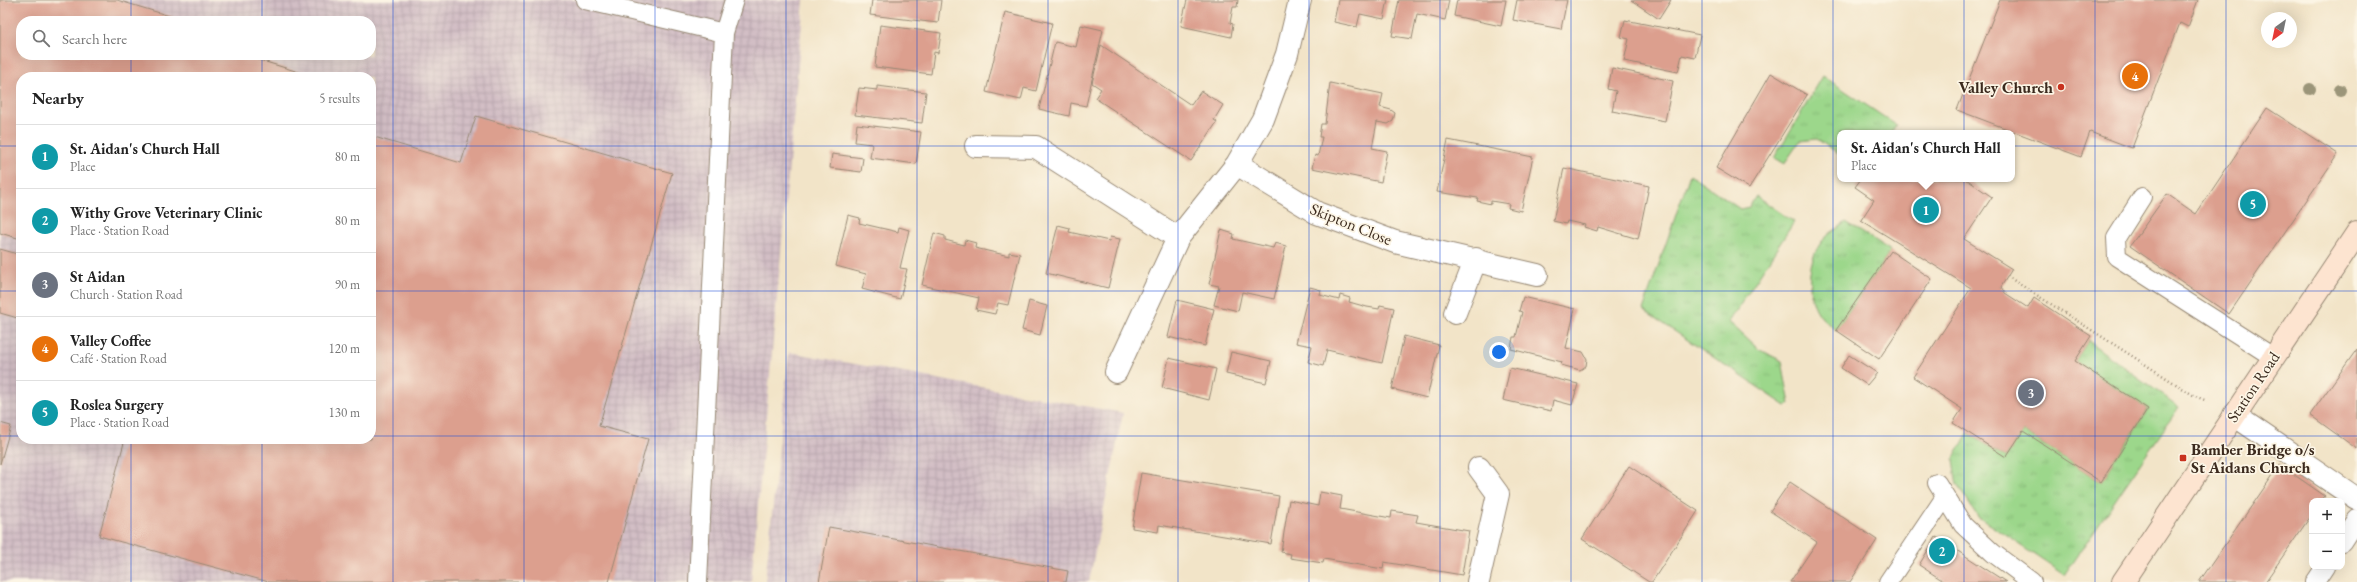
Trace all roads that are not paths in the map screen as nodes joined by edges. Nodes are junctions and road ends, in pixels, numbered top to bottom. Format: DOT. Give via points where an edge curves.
graph roads {
  1 [pos="585,0"];
  2 [pos="734,0"];
  3 [pos="1300,0"];
  4 [pos="724,33"];
  5 [pos="976,146"];
  6 [pos="1237,164"];
  7 [pos="2142,197"];
  8 [pos="2357,233"];
  9 [pos="1178,238"];
  10 [pos="1476,259"];
  11 [pos="1537,275"];
  12 [pos="1455,313"];
  13 [pos="2274,357"];
  14 [pos="1116,372"];
  15 [pos="2234,415"];
  16 [pos="1479,468"];
  17 [pos="2357,499"];
  18 [pos="2357,519"];
  19 [pos="2345,537"];
  20 [pos="2323,570"];
  21 [pos="698,582"];
  22 [pos="1478,582"];
  23 [pos="1888,582"];
  24 [pos="2032,582"];
  25 [pos="2123,582"];
  26 [pos="2315,582"];
  1 -- 4 [label="lane"];
  2 -- 4 [label="lane"];
  3 -- 6 [label="street" via="1288,54 1263,119"];
  4 -- 21 [label="lane"];
  5 -- 9 [label="street" via="1036,146"];
  6 -- 9 [label="street"];
  6 -- 10 [label="street, Skipton Close" via="1317,213 1395,242"];
  7 -- 13 [label="lane" via="2116,238 2117,257"];
  8 -- 13 [label="main road, Station Road"];
  9 -- 14 [label="street"];
  10 -- 11 [label="street, Skipton Close"];
  10 -- 12 [label="street"];
  13 -- 15 [label="main road, Station Road"];
  15 -- 17 [label="street"];
  15 -- 25 [label="main road, Station Road"];
  16 -- 22 [label="street" via="1498,494"];
  18 -- 19 [label="lane"];
  20 -- 26 [label="lane"];
  23 -- 24 [label="lane" via="1941,490 1963,525 1993,553"];
}
